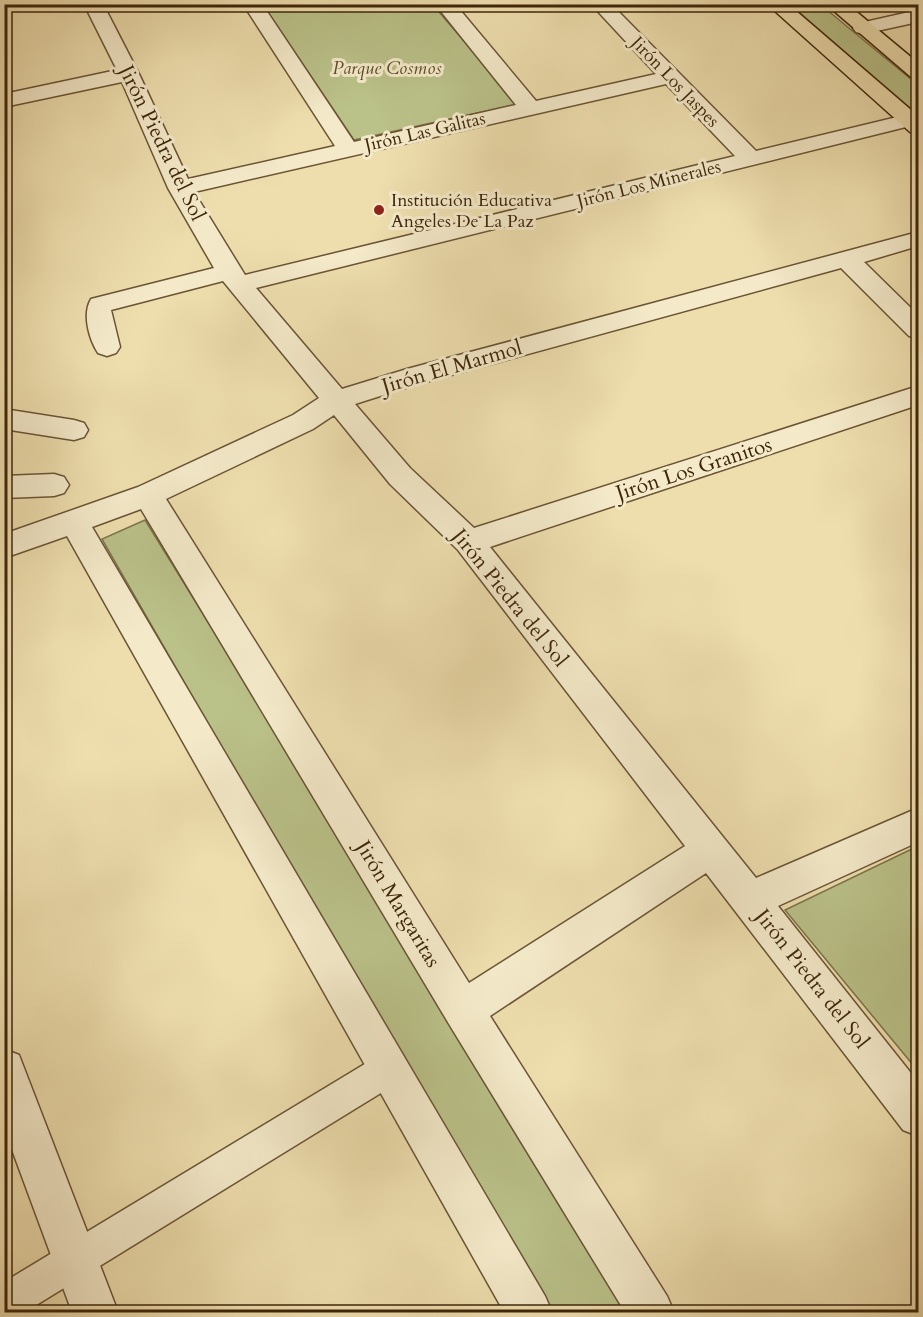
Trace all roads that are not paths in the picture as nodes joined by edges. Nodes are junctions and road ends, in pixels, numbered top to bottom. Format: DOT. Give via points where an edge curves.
graph roads {
  1 [pos="93,4"];
  2 [pos="252,4"];
  3 [pos="444,4"];
  4 [pos="600,4"];
  5 [pos="776,4"];
  6 [pos="834,4"];
  7 [pos="918,16"];
  8 [pos="863,28"];
  9 [pos="918,73"];
  10 [pos="129,74"];
  11 [pos="670,78"];
  12 [pos="4,101"];
  13 [pos="530,108"];
  14 [pos="916,122"];
  15 [pos="348,149"];
  16 [pos="751,159"];
  17 [pos="180,188"];
  18 [pos="918,239"];
  19 [pos="847,259"];
  20 [pos="235,278"];
  21 [pos="918,330"];
  22 [pos="107,347"];
  23 [pos="918,395"];
  24 [pos="337,400"];
  25 [pos="4,419"];
  26 [pos="74,430"];
  27 [pos="54,485"];
  28 [pos="4,487"];
  29 [pos="148,495"];
  30 [pos="74,522"];
  31 [pos="469,542"];
  32 [pos="4,546"];
  33 [pos="918,825"];
  34 [pos="710,850"];
  35 [pos="749,900"];
  36 [pos="463,1010"];
  37 [pos="390,1068"];
  38 [pos="4,1070"];
  39 [pos="918,1114"];
  40 [pos="76,1260"];
  41 [pos="4,1304"];
  42 [pos="95,1312"];
  43 [pos="529,1312"];
  44 [pos="651,1312"];
  1 -- 10 [label="street, Jirón Piedra del Sol"];
  2 -- 15 [label="street"];
  3 -- 13 [label="street"];
  4 -- 11 [label="street, Jirón Los Jaspes"];
  5 -- 14 [label="main road"];
  6 -- 8 [label="main road"];
  7 -- 8 [label="street"];
  8 -- 9 [label="main road"];
  10 -- 12 [label="street"];
  10 -- 17 [label="street, Jirón Piedra del Sol"];
  11 -- 13 [label="street, Jirón Las Galitas"];
  11 -- 16 [label="street, Jirón Los Jaspes"];
  13 -- 15 [label="street, Jirón Las Galitas"];
  14 -- 16 [label="street, Jirón Los Minerales"];
  15 -- 17 [label="street, Jirón Las Galitas"];
  16 -- 20 [label="street, Jirón Los Minerales"];
  17 -- 20 [label="street, Jirón Piedra del Sol"];
  18 -- 19 [label="street, Jirón El Marmol"];
  19 -- 21 [label="street"];
  19 -- 24 [label="street, Jirón El Marmol"];
  20 -- 22 [label="street, Jirón Los Minerales" via="100,305 98,312"];
  20 -- 24 [label="street, Jirón Piedra del Sol"];
  23 -- 31 [label="street, Jirón Los Granitos"];
  24 -- 29 [label="street, Jirón El Marmol" via="303,422"];
  24 -- 31 [label="street, Jirón Piedra del Sol" via="400,476"];
  25 -- 26 [label="street"];
  27 -- 28 [label="street"];
  29 -- 30 [label="street, Jirón El Marmol"];
  29 -- 36 [label="street, Jirón Margaritas"];
  30 -- 32 [label="street, Jirón El Marmol"];
  30 -- 37 [label="street"];
  31 -- 34 [label="street, Jirón Piedra del Sol"];
  33 -- 35 [label="street"];
  34 -- 35 [label="street, Jirón Piedra del Sol"];
  34 -- 36 [label="street"];
  35 -- 39 [label="street, Jirón Piedra del Sol"];
  36 -- 44 [label="street, Jirón Margaritas"];
  37 -- 40 [label="street"];
  37 -- 43 [label="street"];
  38 -- 40 [label="street"];
  40 -- 41 [label="street"];
  40 -- 42 [label="street"];
}
